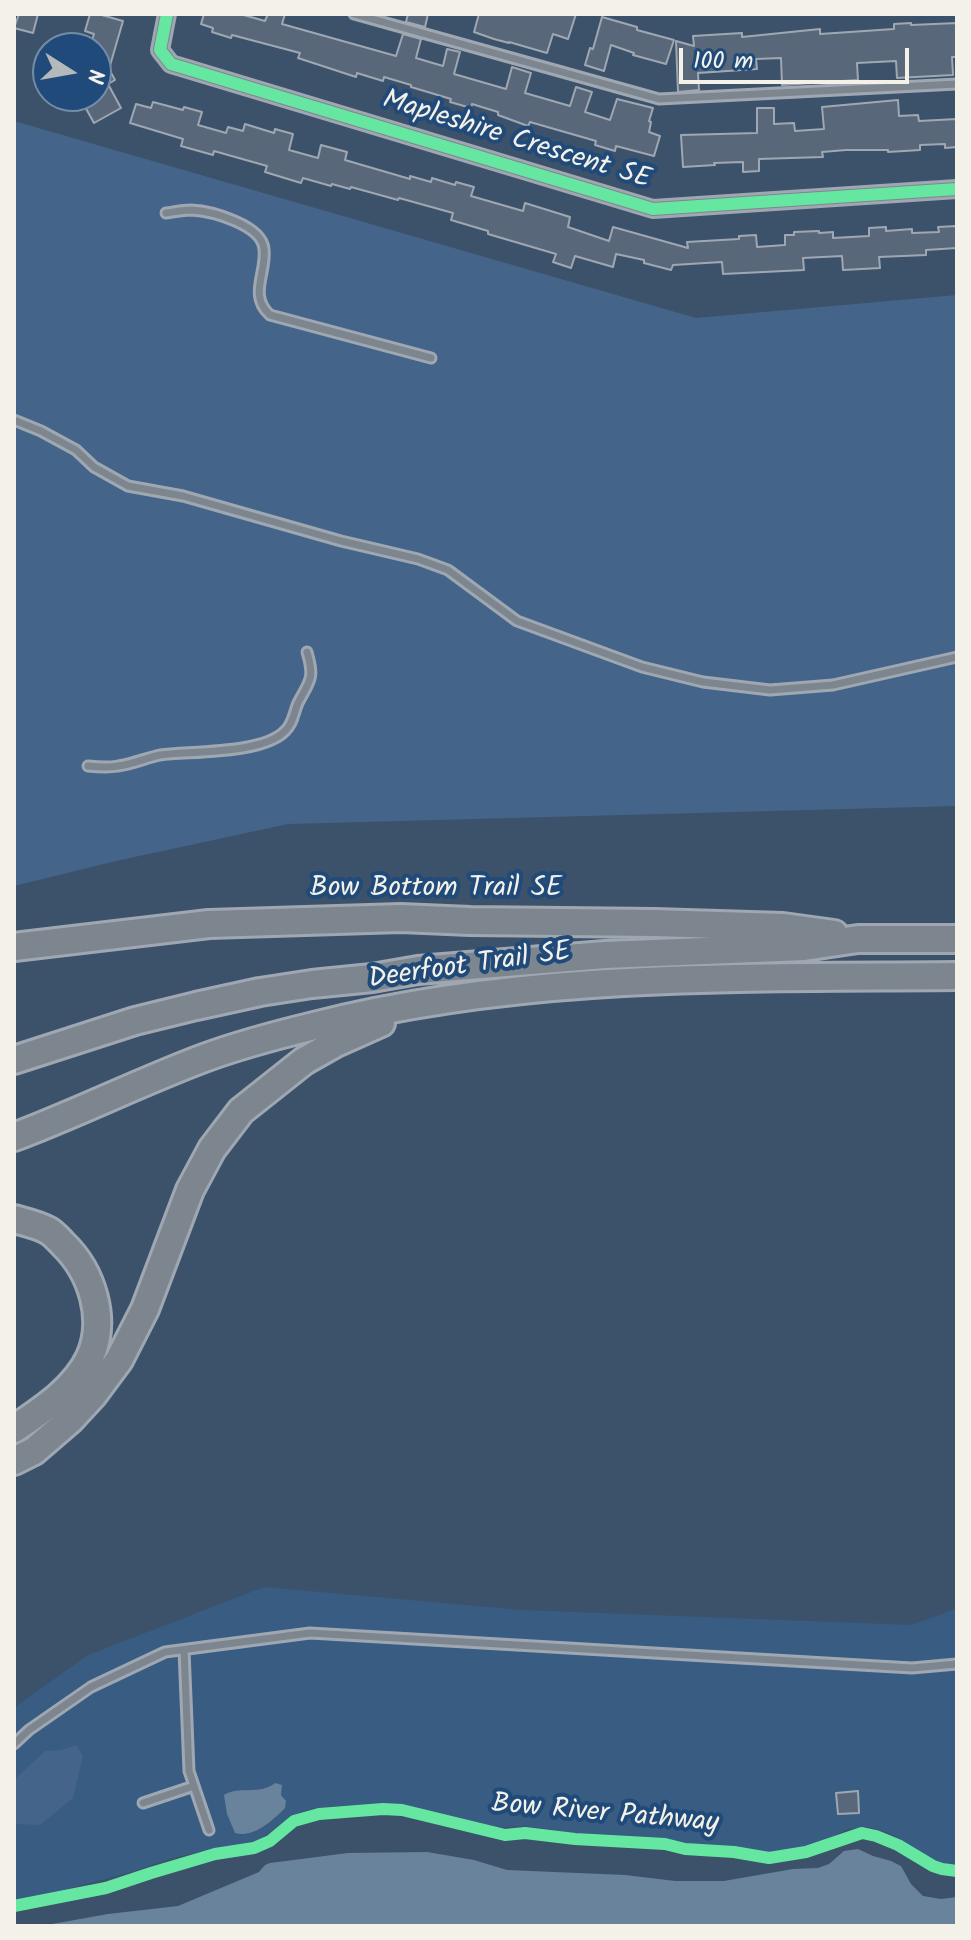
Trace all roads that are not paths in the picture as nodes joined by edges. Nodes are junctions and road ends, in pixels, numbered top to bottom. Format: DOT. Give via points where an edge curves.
graph roads {
  1 [pos="167,14"];
  2 [pos="354,14"];
  3 [pos="957,84"];
  4 [pos="957,189"];
  5 [pos="166,213"];
  6 [pos="431,358"];
  7 [pos="14,420"];
  8 [pos="307,652"];
  9 [pos="957,657"];
  10 [pos="88,766"];
  11 [pos="858,939"];
  12 [pos="957,939"];
  13 [pos="14,947"];
  14 [pos="957,976"];
  15 [pos="421,1005"];
  16 [pos="14,1060"];
  17 [pos="14,1137"];
  18 [pos="14,1219"];
  19 [pos="14,1429"];
  20 [pos="14,1461"];
  21 [pos="184,1650"];
  22 [pos="957,1664"];
  23 [pos="14,1744"];
  24 [pos="194,1786"];
  25 [pos="143,1803"];
  26 [pos="209,1830"];
  1 -- 4 [label="street, Mapleshire Crescent SE" via="160,50 171,64 653,209"];
  2 -- 3 [label="lane" via="659,99"];
  5 -- 6 [label="lane" via="211,213 259,235 264,249 259,297 270,315"];
  7 -- 9 [label="lane" via="76,450 128,486 418,559 448,570 517,621 642,667 770,690 833,685"];
  8 -- 10 [label="lane" via="310,683 290,725 268,742"];
  11 -- 12 [label="highway, Deerfoot Trail SE"];
  11 -- 13 [label="highway, Bow Bottom Trail SE" via="783,927 401,918 209,924"];
  11 -- 16 [label="highway, Deerfoot Trail SE" via="804,947 418,970 312,984 135,1021"];
  14 -- 15 [label="highway, Deerfoot Trail SE" via="688,978 506,991"];
  15 -- 17 [label="highway, Deerfoot Trail SE" via="316,1026 205,1058"];
  15 -- 20 [label="highway" via="304,1061 241,1111 190,1190 145,1309 119,1360 70,1420"];
  18 -- 19 [label="highway" via="50,1231 70,1251 85,1272 97,1313 90,1358 74,1381"];
  21 -- 22 [label="lane" via="310,1633 912,1668"];
  21 -- 23 [label="lane" via="165,1652 91,1687"];
  21 -- 24 [label="lane"];
  24 -- 25 [label="lane"];
  24 -- 26 [label="lane"];
}
